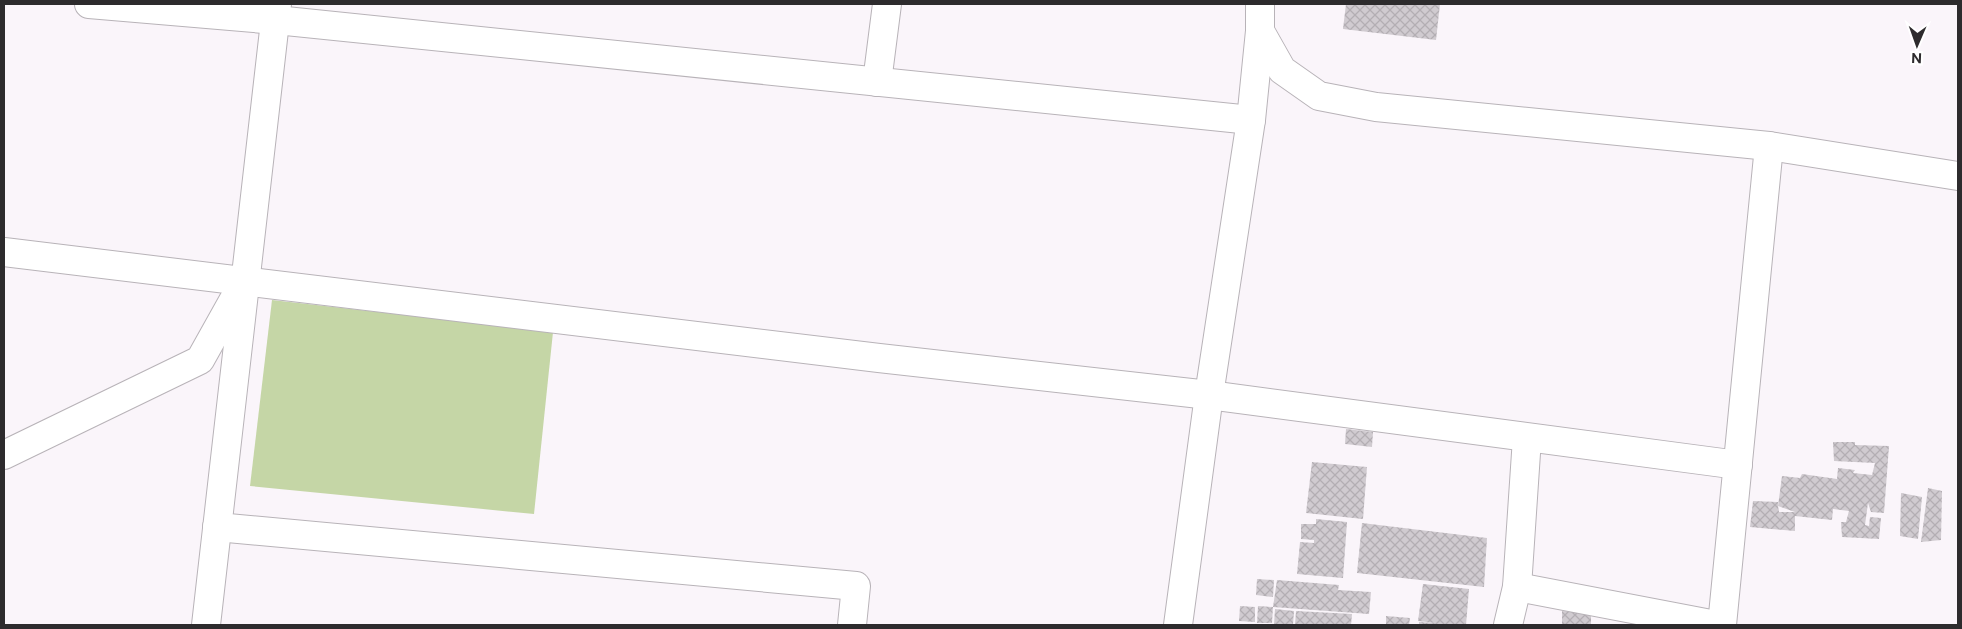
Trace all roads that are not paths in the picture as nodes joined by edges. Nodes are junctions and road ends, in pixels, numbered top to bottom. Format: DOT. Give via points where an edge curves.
graph roads {
  1 [pos="89,4"];
  2 [pos="887,4"];
  3 [pos="1260,4"];
  4 [pos="276,12"];
  5 [pos="1260,31"];
  6 [pos="877,82"];
  7 [pos="1250,120"];
  8 [pos="1769,146"];
  9 [pos="1958,176"];
  10 [pos="4,252"];
  11 [pos="244,281"];
  12 [pos="1209,395"];
  13 [pos="1527,438"];
  14 [pos="4,456"];
  15 [pos="1738,465"];
  16 [pos="216,527"];
  17 [pos="1517,587"];
  18 [pos="206,625"];
  19 [pos="852,625"];
  20 [pos="1178,625"];
  21 [pos="1508,625"];
  22 [pos="1716,625"];
  23 [pos="1722,625"];
  1 -- 4 [label="street"];
  2 -- 6 [label="street"];
  3 -- 5 [label="street"];
  4 -- 6 [label="street"];
  4 -- 11 [label="street"];
  5 -- 7 [label="street"];
  5 -- 8 [label="street" via="1282,70 1319,96 1376,107"];
  6 -- 7 [label="street"];
  7 -- 12 [label="street"];
  8 -- 9 [label="street"];
  8 -- 15 [label="street"];
  10 -- 11 [label="street"];
  11 -- 12 [label="street"];
  11 -- 14 [label="street" via="200,360"];
  11 -- 16 [label="street"];
  12 -- 13 [label="street"];
  12 -- 20 [label="street"];
  13 -- 15 [label="street"];
  13 -- 17 [label="street"];
  15 -- 23 [label="street"];
  16 -- 18 [label="street"];
  16 -- 19 [label="street" via="856,586"];
  17 -- 21 [label="street"];
  17 -- 22 [label="street"];
}
